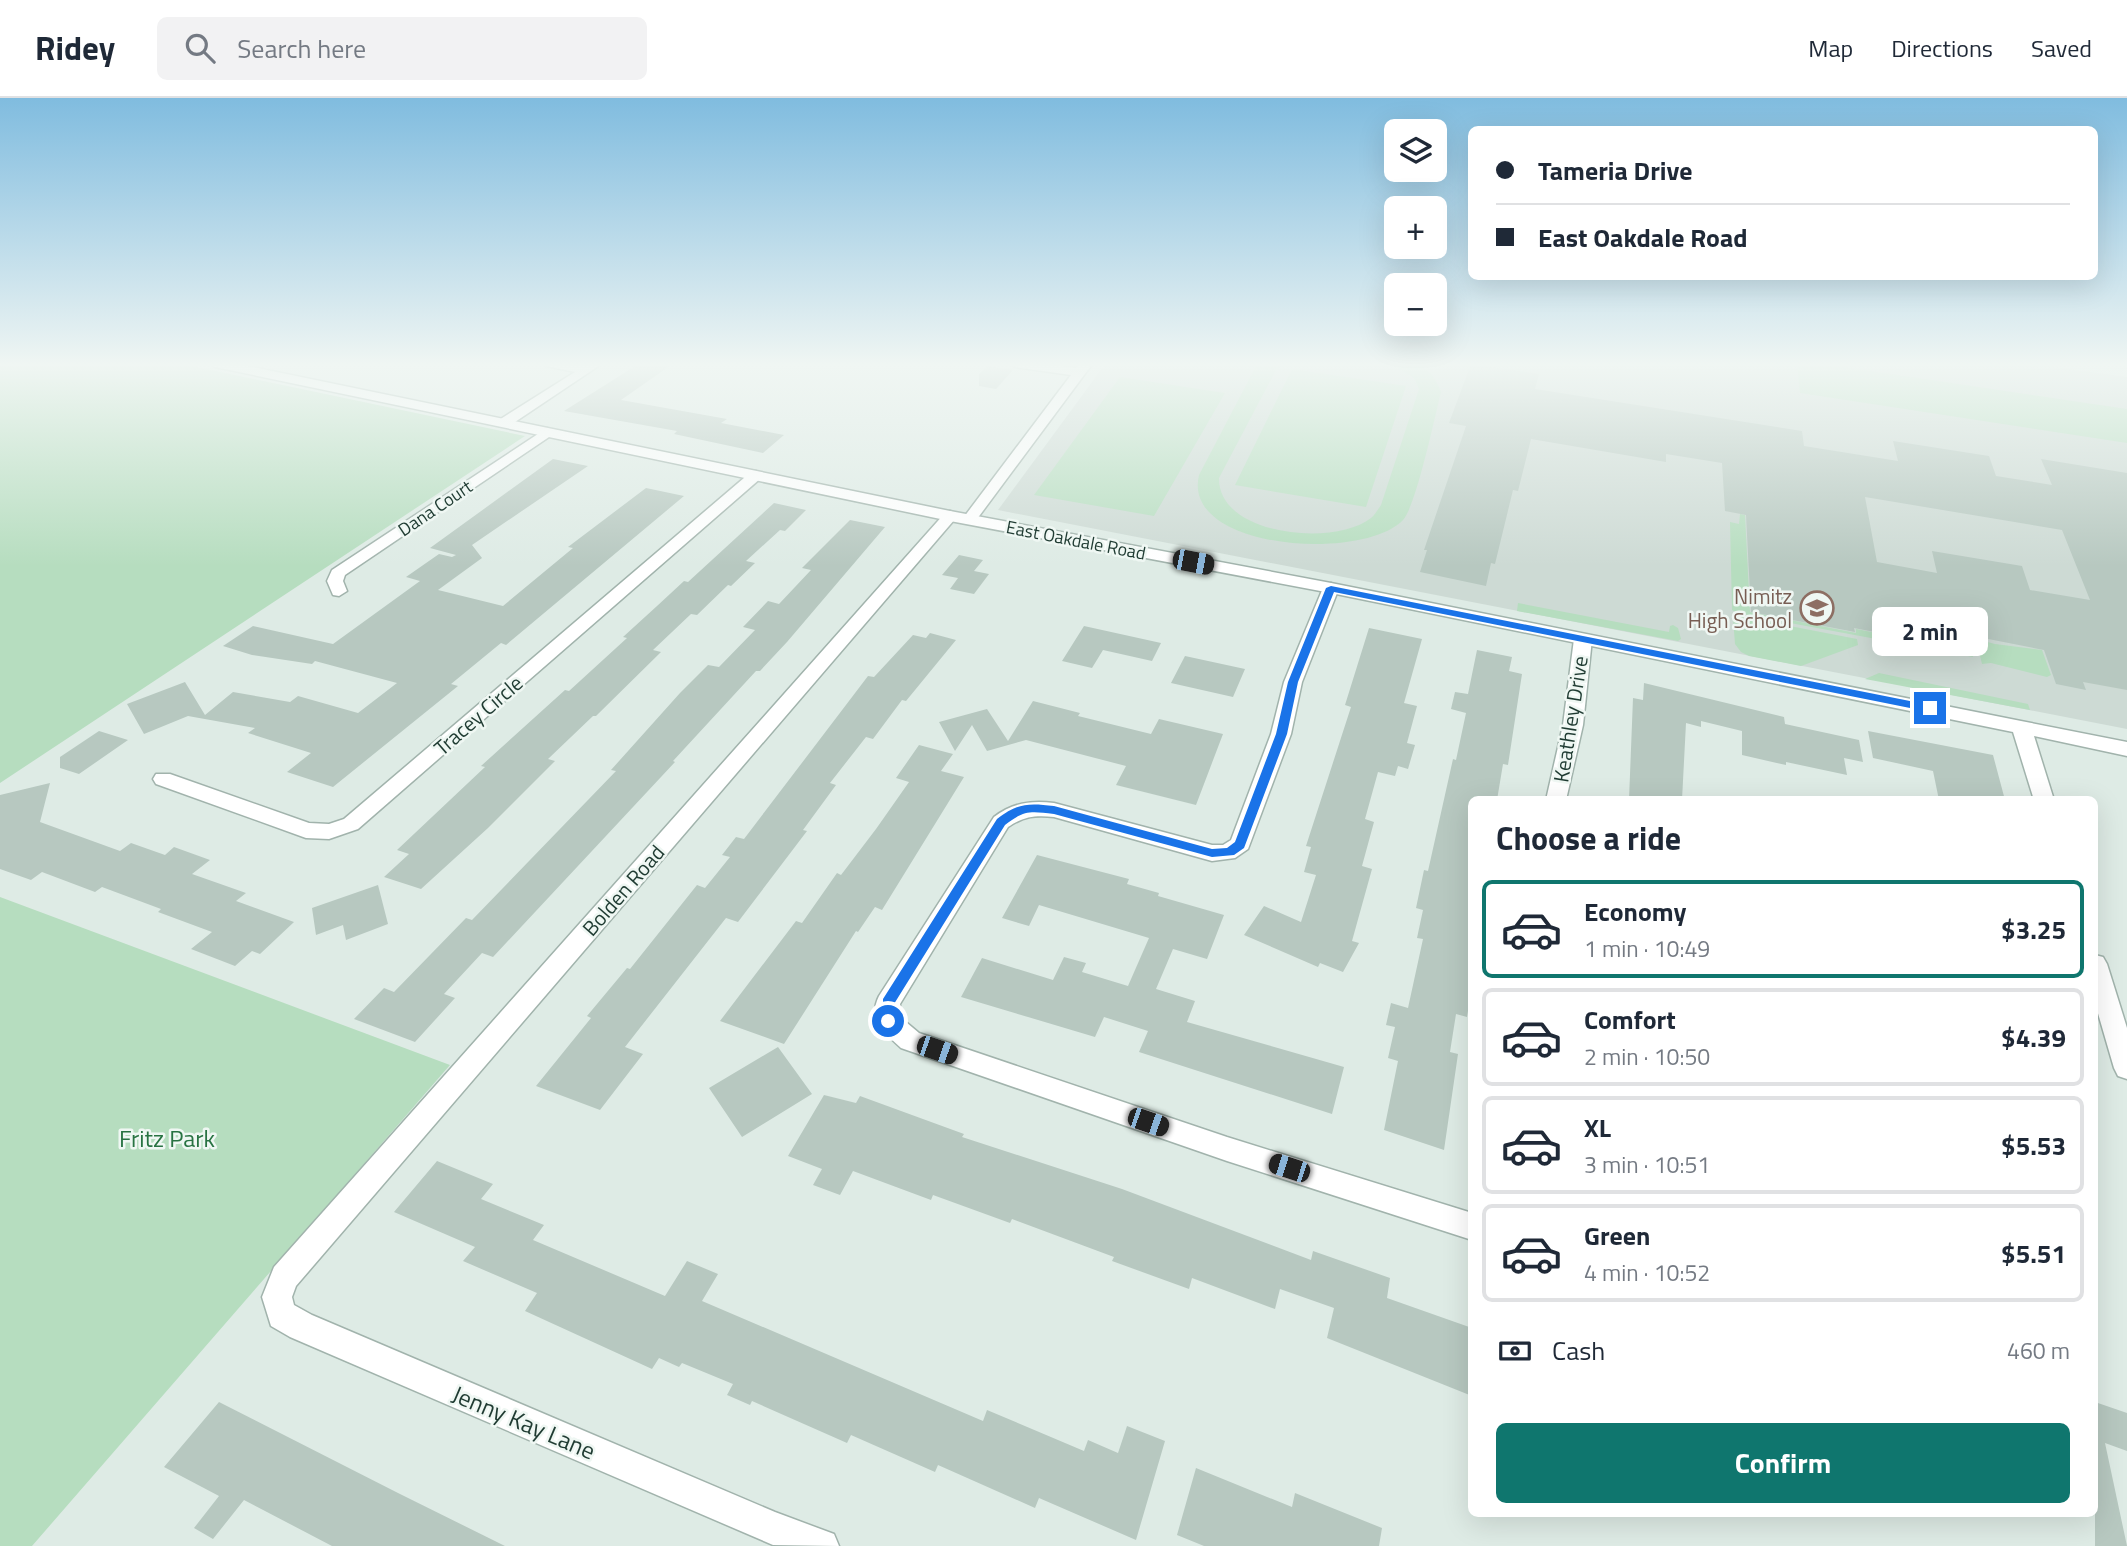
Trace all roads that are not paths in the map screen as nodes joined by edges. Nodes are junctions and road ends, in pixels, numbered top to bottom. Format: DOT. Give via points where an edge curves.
graph roads {
  1 [pos="540,431"];
  2 [pos="1032,431"];
  3 [pos="547,432"];
  4 [pos="756,475"];
  5 [pos="960,518"];
  6 [pos="1331,588"];
  7 [pos="339,591"];
  8 [pos="1583,639"];
  9 [pos="2021,727"];
  10 [pos="2127,749"];
  11 [pos="163,779"];
  12 [pos="1557,796"];
  13 [pos="2043,796"];
  14 [pos="2098,974"];
  15 [pos="2127,1068"];
  16 [pos="1468,1226"];
  17 [pos="296,1264"];
  18 [pos="822,1546"];
  1 -- 3 [label="street, East Oakdale Road"];
  2 -- 5 [label="street, Bolden Road"];
  3 -- 4 [label="street, East Oakdale Road"];
  3 -- 7 [label="street, Dana Court" via="338,573"];
  4 -- 5 [label="street, East Oakdale Road"];
  4 -- 11 [label="street, Tracey Circle" via="351,824 320,833 306,830"];
  5 -- 6 [label="street, East Oakdale Road"];
  5 -- 17 [label="street, Bolden Road"];
  6 -- 8 [label="street, East Oakdale Road"];
  6 -- 16 [label="street" via="1293,682 1281,734 1240,845 1230,852 1212,853 1054,810 1031,807 1015,811 1001,822 887,1003 888,1021 910,1041"];
  8 -- 9 [label="street, East Oakdale Road"];
  8 -- 12 [label="street, Keathley Drive" via="1573,726"];
  9 -- 10 [label="street, East Oakdale Road"];
  9 -- 13 [label="street"];
  14 -- 15 [label="street"];
  17 -- 18 [label="street, Jenny Kay Lane" via="284,1277 277,1297 282,1315 301,1326"];
}
